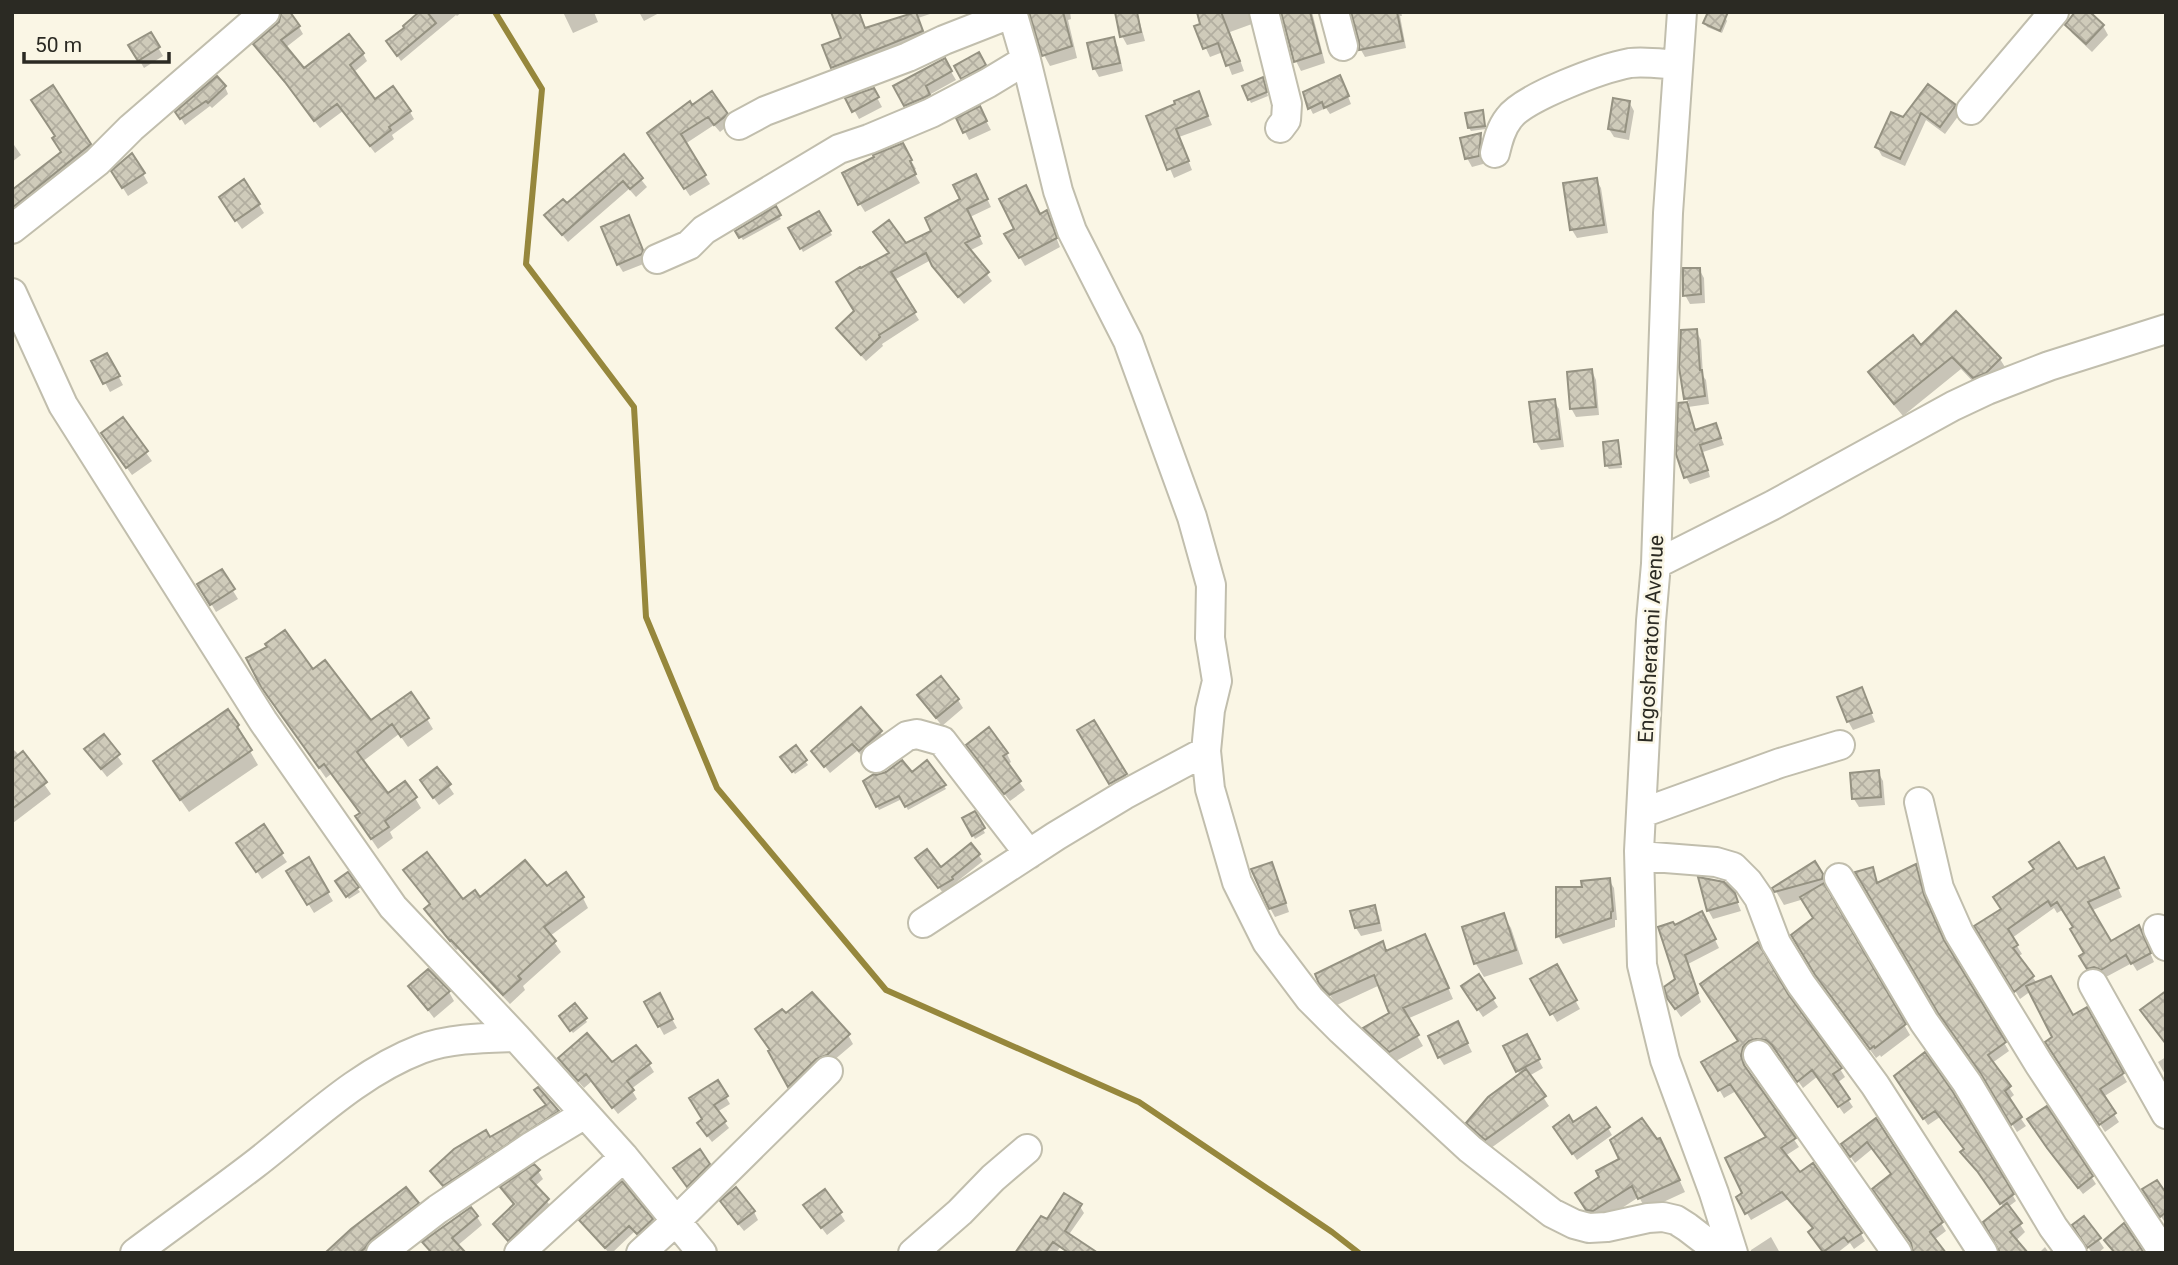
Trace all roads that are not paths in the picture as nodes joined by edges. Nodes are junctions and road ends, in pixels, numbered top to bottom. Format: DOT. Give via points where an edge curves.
graph roads {
  1 [pos="265,12"];
  2 [pos="1264,12"];
  3 [pos="1334,12"];
  4 [pos="1682,12"];
  5 [pos="2054,12"];
  6 [pos="1012,13"];
  7 [pos="1343,46"];
  8 [pos="1026,60"];
  9 [pos="1678,65"];
  10 [pos="1972,110"];
  11 [pos="739,125"];
  12 [pos="1280,128"];
  13 [pos="1495,153"];
  14 [pos="12,229"];
  15 [pos="657,259"];
  16 [pos="12,292"];
  17 [pos="2166,329"];
  18 [pos="1656,564"];
  19 [pos="1840,745"];
  20 [pos="1206,751"];
  21 [pos="876,758"];
  22 [pos="1919,802"];
  23 [pos="1642,813"];
  24 [pos="1029,853"];
  25 [pos="1640,856"];
  26 [pos="1839,878"];
  27 [pos="923,923"];
  28 [pos="2094,984"];
  29 [pos="516,1037"];
  30 [pos="1758,1055"];
  31 [pos="828,1071"];
  32 [pos="586,1114"];
  33 [pos="2166,1114"];
  34 [pos="1027,1149"];
  35 [pos="624,1157"];
  36 [pos="676,1221"];
  37 [pos="135,1253"];
  38 [pos="381,1253"];
  39 [pos="519,1253"];
  40 [pos="641,1253"];
  41 [pos="702,1253"];
  42 [pos="913,1253"];
  43 [pos="1721,1253"];
  44 [pos="1733,1253"];
  45 [pos="1897,1253"];
  46 [pos="1983,1253"];
  47 [pos="2072,1253"];
  48 [pos="2164,1253"];
  1 -- 14 [label="street" via="97,162"];
  2 -- 12 [label="street" via="1287,104 1286,120"];
  3 -- 7 [label="street"];
  4 -- 9 [label="street, Engosheratoni Avenue"];
  5 -- 10 [label="street"];
  6 -- 8 [label="street"];
  6 -- 11 [label="street"];
  8 -- 15 [label="street" via="931,113 839,149 704,230 689,244"];
  8 -- 20 [label="street" via="1072,231 1128,341 1192,517 1211,585 1210,638 1217,681"];
  9 -- 13 [label="street" via="1632,63 1552,91 1509,116"];
  9 -- 18 [label="street, Engosheratoni Avenue"];
  16 -- 29 [label="street" via="63,405 263,721 393,907"];
  17 -- 18 [label="street" via="1987,390"];
  18 -- 23 [label="street, Engosheratoni Avenue"];
  19 -- 23 [label="street"];
  20 -- 24 [label="street"];
  20 -- 43 [label="street" via="1210,789 1237,881 1267,942 1310,999 1341,1030 1470,1149 1552,1213 1589,1228 1648,1218 1676,1220"];
  21 -- 24 [label="street" via="906,736 942,741"];
  22 -- 48 [label="street" via="1939,888 1959,933 2039,1065"];
  23 -- 25 [label="street, Engosheratoni Avenue"];
  24 -- 27 [label="street"];
  25 -- 44 [label="street, Engosheratoni Avenue" via="1642,965 1665,1060"];
  25 -- 46 [label="street" via="1716,862 1733,867 1748,882 1801,984 1875,1085"];
  26 -- 47 [label="street" via="1924,1022"];
  28 -- 33 [label="street"];
  29 -- 32 [label="street"];
  29 -- 37 [label="street" via="470,1038 423,1048 395,1061 356,1084"];
  30 -- 45 [label="street"];
  31 -- 36 [label="street"];
  32 -- 35 [label="street"];
  32 -- 38 [label="street" via="438,1209"];
  34 -- 42 [label="street"];
  35 -- 36 [label="street"];
  35 -- 39 [label="street"];
  36 -- 40 [label="street"];
  36 -- 41 [label="street"];
}
